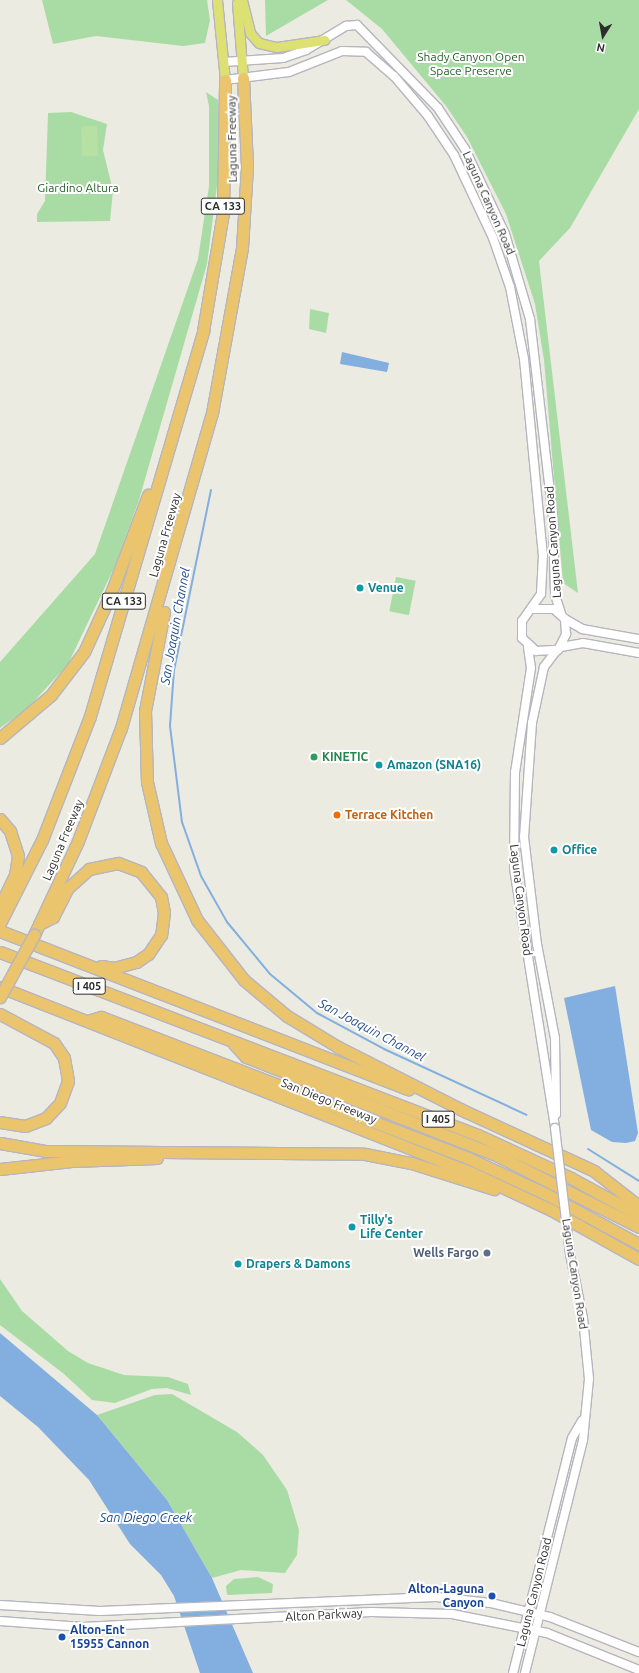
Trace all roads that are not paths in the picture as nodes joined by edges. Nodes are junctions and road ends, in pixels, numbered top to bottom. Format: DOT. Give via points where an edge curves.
graph roads {
  1 [pos="217,0"];
  2 [pos="237,0"];
  3 [pos="242,0"];
  4 [pos="324,40"];
  5 [pos="224,62"];
  6 [pos="241,63"];
  7 [pos="243,78"];
  8 [pos="225,80"];
  9 [pos="533,353"];
  10 [pos="524,359"];
  11 [pos="182,402"];
  12 [pos="176,544"];
  13 [pos="531,609"];
  14 [pos="563,617"];
  15 [pos="639,639"];
  16 [pos="528,647"];
  17 [pos="559,649"];
  18 [pos="639,653"];
  19 [pos="31,714"];
  20 [pos="0,733"];
  21 [pos="0,738"];
  22 [pos="0,819"];
  23 [pos="3,909"];
  24 [pos="0,923"];
  25 [pos="39,924"];
  26 [pos="3,932"];
  27 [pos="0,952"];
  28 [pos="87,965"];
  29 [pos="0,987"];
  30 [pos="0,997"];
  31 [pos="0,1014"];
  32 [pos="87,1021"];
  33 [pos="230,1041"];
  34 [pos="466,1112"];
  35 [pos="0,1122"];
  36 [pos="555,1128"];
  37 [pos="0,1143"];
  38 [pos="365,1154"];
  39 [pos="0,1169"];
  40 [pos="536,1202"];
  41 [pos="639,1206"];
  42 [pos="639,1215"];
  43 [pos="639,1227"];
  44 [pos="639,1244"];
  45 [pos="639,1259"];
  46 [pos="582,1420"];
  47 [pos="0,1605"];
  48 [pos="529,1612"];
  49 [pos="540,1615"];
  50 [pos="0,1621"];
  51 [pos="525,1627"];
  52 [pos="536,1630"];
  53 [pos="639,1652"];
  54 [pos="639,1670"];
  55 [pos="513,1673"];
  56 [pos="525,1673"];
  1 -- 5 [label="main road, CA 133"];
  2 -- 6 [label="main road, CA 133"];
  3 -- 4 [label="main road" via="250,33 259,43 277,47"];
  4 -- 6 [label="main road, Laguna Canyon Road" via="283,58"];
  4 -- 9 [label="main road, Laguna Canyon Road" via="346,26 363,28 438,108 465,149 507,241 530,319"];
  5 -- 6 [label="main road, Laguna Canyon Road"];
  5 -- 8 [label="main road, CA 133"];
  6 -- 7 [label="main road, CA 133"];
  7 -- 8 [label="main road, Laguna Canyon Road"];
  7 -- 10 [label="main road, Laguna Canyon Road" via="289,72 354,49 366,52 394,76 428,116 454,155 474,194 510,287"];
  7 -- 12 [label="highway, Laguna Freeway / CA 133" via="246,190 236,296 212,413"];
  8 -- 11 [label="highway, Laguna Freeway / CA 133" via="226,169 220,241 203,331"];
  9 -- 10 [label="main road"];
  9 -- 14 [label="main road, Laguna Canyon Road" via="553,517 555,595"];
  10 -- 13 [label="main road, Laguna Canyon Road" via="543,555 542,589"];
  11 -- 19 [label="highway" via="170,417 149,491 94,633 62,682"];
  11 -- 23 [label="highway, Laguna Freeway / CA 133" via="90,716 42,840"];
  12 -- 25 [label="highway, Laguna Freeway / CA 133" via="121,728 78,841"];
  12 -- 34 [label="highway" via="171,581 148,678 144,728 152,806 178,885 216,946 244,980 274,1006 322,1038"];
  13 -- 14 [label="main road" via="547,607"];
  13 -- 16 [label="main road" via="520,630"];
  14 -- 15 [label="main road" via="582,629"];
  14 -- 17 [label="main road" via="566,634"];
  16 -- 17 [label="main road" via="545,652"];
  16 -- 36 [label="main road, Laguna Canyon Road" via="532,668 515,772 514,868"];
  17 -- 18 [label="main road" via="583,643"];
  17 -- 36 [label="main road, Laguna Canyon Road" via="544,667 532,723 524,830 533,915 555,1038 558,1089"];
  19 -- 20 [label="highway"];
  19 -- 21 [label="highway"];
  22 -- 23 [label="highway" via="10,831 18,856 15,875"];
  23 -- 24 [label="highway, Laguna Freeway / CA 133"];
  25 -- 28 [label="highway" via="53,917 68,888 89,869 118,863 145,875 155,884 163,905 163,927 157,941 143,958 128,965"];
  25 -- 30 [label="highway, Laguna Freeway / CA 133, bridge"];
  26 -- 28 [label="highway"];
  27 -- 33 [label="highway, San Diego Freeway / I 405"];
  28 -- 34 [label="highway"];
  29 -- 32 [label="highway, San Diego Freeway"];
  31 -- 35 [label="highway" via="50,1039 61,1052 68,1073 64,1097 46,1118 25,1126"];
  32 -- 40 [label="highway, San Diego Freeway" via="402,1143"];
  32 -- 44 [label="highway" via="102,1016 468,1158 546,1194"];
  33 -- 42 [label="highway, San Diego Freeway / I 405" via="478,1135 571,1178"];
  33 -- 43 [label="highway, San Diego Freeway" via="246,1056 494,1154"];
  34 -- 41 [label="highway" via="594,1171"];
  36 -- 46 [label="main road, Laguna Canyon Road, bridge" via="570,1254 583,1318 588,1374"];
  37 -- 38 [label="highway" via="46,1151"];
  38 -- 39 [label="highway" via="104,1160"];
  38 -- 40 [label="highway" via="411,1163"];
  40 -- 45 [label="highway, San Diego Freeway"];
  46 -- 48 [label="main road, Laguna Canyon Road" via="572,1438"];
  46 -- 49 [label="main road, Laguna Canyon Road" via="583,1440"];
  47 -- 48 [label="main road, Alton Parkway" via="69,1611 429,1597"];
  48 -- 49 [label="main road, Alton Parkway"];
  48 -- 51 [label="main road, Laguna Canyon Road"];
  49 -- 52 [label="main road, Laguna Canyon Road"];
  49 -- 53 [label="main road, Alton Parkway"];
  50 -- 51 [label="main road, Alton Parkway" via="76,1627 425,1612"];
  51 -- 52 [label="main road, Alton Parkway"];
  51 -- 55 [label="main road, Laguna Canyon Road"];
  52 -- 54 [label="main road, Alton Parkway" via="593,1648"];
  52 -- 56 [label="main road, Laguna Canyon Road"];
}
